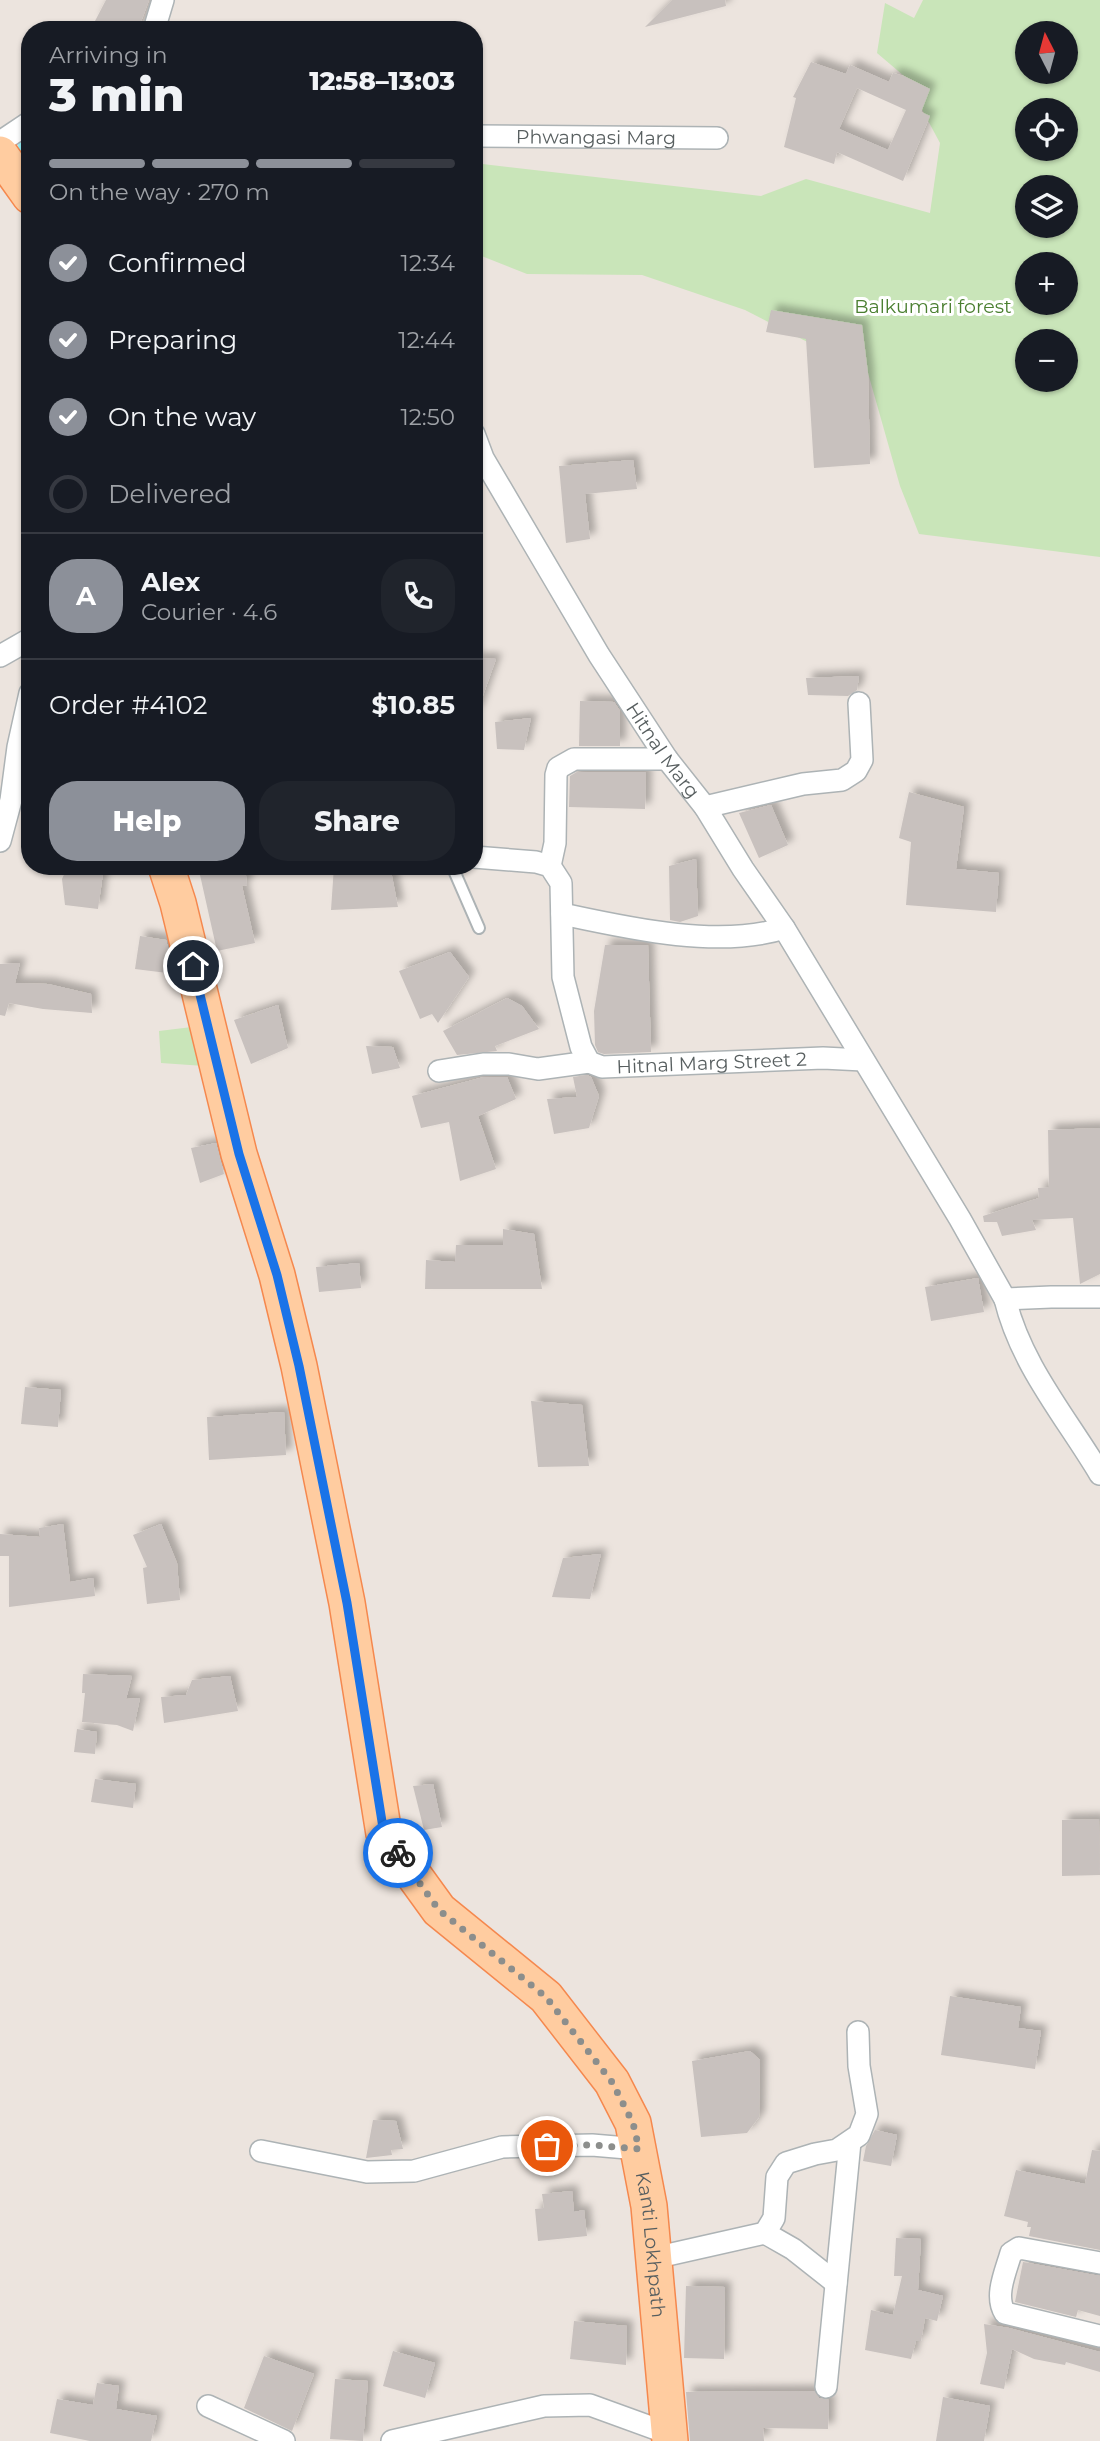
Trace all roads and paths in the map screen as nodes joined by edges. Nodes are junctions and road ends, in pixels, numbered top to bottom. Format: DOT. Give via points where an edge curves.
graph roads {
  1 [pos="163,0"];
  2 [pos="157,21"];
  3 [pos="21,128"];
  4 [pos="483,136"];
  5 [pos="717,138"];
  6 [pos="0,142"];
  7 [pos="0,154"];
  8 [pos="21,183"];
  9 [pos="483,458"];
  10 [pos="21,644"];
  11 [pos="0,656"];
  12 [pos="859,703"];
  13 [pos="21,734"];
  14 [pos="667,758"];
  15 [pos="705,807"];
  16 [pos="0,841"];
  17 [pos="483,858"];
  18 [pos="550,866"];
  19 [pos="169,875"];
  20 [pos="456,875"];
  21 [pos="562,914"];
  22 [pos="479,928"];
  23 [pos="784,928"];
  24 [pos="863,1060"];
  25 [pos="589,1062"];
  26 [pos="439,1071"];
  27 [pos="1100,1297"];
  28 [pos="1005,1300"];
  29 [pos="1100,1474"];
  30 [pos="858,2032"];
  31 [pos="850,2141"];
  32 [pos="639,2149"];
  33 [pos="261,2151"];
  34 [pos="765,2233"];
  35 [pos="654,2258"];
  36 [pos="1100,2263"];
  37 [pos="836,2283"];
  38 [pos="1100,2336"];
  39 [pos="826,2387"];
  40 [pos="208,2406"];
  41 [pos="670,2437"];
  42 [pos="284,2441"];
  43 [pos="392,2441"];
  1 -- 2 [label="street"];
  3 -- 6 [label="street"];
  4 -- 5 [label="street, Phwangasi Marg"];
  7 -- 8 [label="main road"];
  9 -- 14 [label="street, Hitnal Marg" via="599,654"];
  10 -- 11 [label="street"];
  12 -- 15 [label="street" via="862,760 856,771 842,780 803,784"];
  13 -- 16 [label="street" via="12,800"];
  14 -- 15 [label="street, Hitnal Marg"];
  14 -- 18 [label="street" via="574,760 558,768"];
  15 -- 23 [label="street, Hitnal Marg"];
  17 -- 18 [label="street"];
  18 -- 21 [label="street, Hitnal Marg Street 2" via="561,883"];
  19 -- 32 [label="main road, Kanti Lokhpath" via="239,1154 277,1275 299,1366 347,1603 384,1834 439,1910 546,1997 612,2082 633,2123"];
  20 -- 22 [label="lane"];
  21 -- 23 [label="street" via="688,936 764,935"];
  21 -- 25 [label="street, Hitnal Marg Street 2" via="563,977"];
  23 -- 24 [label="street, Hitnal Marg"];
  24 -- 25 [label="street, Hitnal Marg Street 2" via="602,1067"];
  24 -- 28 [label="street, Hitnal Marg"];
  25 -- 26 [label="street" via="538,1069 483,1064"];
  27 -- 28 [label="street"];
  28 -- 29 [label="street, Hitnal Marg" via="1044,1390"];
  30 -- 31 [label="street" via="867,2114 859,2135"];
  31 -- 34 [label="street" via="837,2150 786,2163 777,2176 774,2218"];
  31 -- 37 [label="street"];
  32 -- 33 [label="street" via="502,2147 414,2171 367,2172"];
  32 -- 35 [label="main road, Kanti Lokhpath"];
  34 -- 35 [label="street"];
  34 -- 37 [label="street"];
  35 -- 41 [label="main road, Kanti Lokhpath"];
  36 -- 38 [label="street" via="1019,2248 1011,2253 1000,2294 1005,2313"];
  37 -- 39 [label="street"];
  40 -- 42 [label="street"];
  41 -- 43 [label="street" via="590,2404 544,2406"];
}
